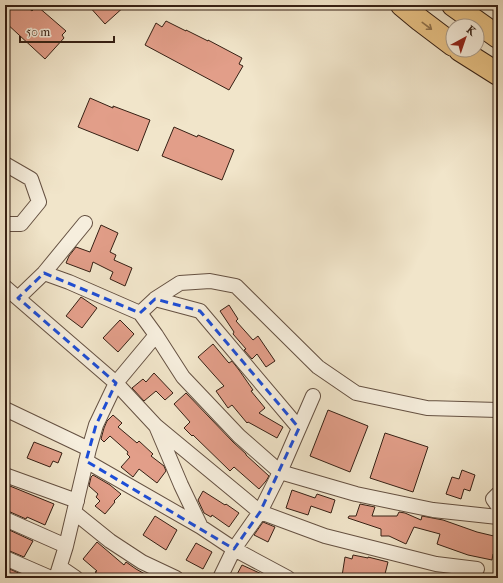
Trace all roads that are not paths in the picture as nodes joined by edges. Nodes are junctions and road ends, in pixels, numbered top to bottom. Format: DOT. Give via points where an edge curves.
graph roads {
  1 [pos="402,5"];
  2 [pos="453,5"];
  3 [pos="498,37"];
  4 [pos="445,39"];
  5 [pos="473,58"];
  6 [pos="498,74"];
  7 [pos="5,164"];
  8 [pos="85,223"];
  9 [pos="5,224"];
  10 [pos="44,273"];
  11 [pos="5,287"];
  12 [pos="18,298"];
  13 [pos="155,299"];
  14 [pos="140,313"];
  15 [pos="156,335"];
  16 [pos="116,383"];
  17 [pos="313,396"];
  18 [pos="5,409"];
  19 [pos="498,410"];
  20 [pos="156,426"];
  21 [pos="299,428"];
  22 [pos="88,455"];
  23 [pos="280,472"];
  24 [pos="5,475"];
  25 [pos="498,494"];
  26 [pos="498,506"];
  27 [pos="76,507"];
  28 [pos="260,512"];
  29 [pos="498,517"];
  30 [pos="5,519"];
  31 [pos="201,527"];
  32 [pos="66,546"];
  33 [pos="234,549"];
  34 [pos="5,558"];
  35 [pos="476,569"];
  36 [pos="56,574"];
  37 [pos="76,578"];
  38 [pos="176,578"];
  39 [pos="220,578"];
  40 [pos="288,578"];
  1 -- 4 [label="main road, one-way"];
  2 -- 3 [label="main road"];
  5 -- 6 [label="main road"];
  7 -- 9 [label="street" via="31,179 39,202 21,224"];
  8 -- 10 [label="street"];
  10 -- 12 [label="street"];
  10 -- 14 [label="street"];
  11 -- 12 [label="street"];
  12 -- 16 [label="street"];
  13 -- 14 [label="street"];
  13 -- 19 [label="street" via="180,282 210,281 236,286 318,367 356,393 427,408"];
  13 -- 21 [label="street" via="200,311"];
  14 -- 15 [label="street"];
  15 -- 16 [label="street"];
  15 -- 23 [label="street" via="183,377 239,436"];
  16 -- 20 [label="street"];
  16 -- 22 [label="street" via="96,425"];
  17 -- 21 [label="street"];
  18 -- 22 [label="street"];
  20 -- 28 [label="street"];
  20 -- 31 [label="street" via="180,485"];
  21 -- 23 [label="street"];
  22 -- 27 [label="street"];
  22 -- 31 [label="street"];
  23 -- 28 [label="street"];
  23 -- 29 [label="street" via="356,494 433,510"];
  24 -- 27 [label="street"];
  25 -- 26 [label="street" via="493,499"];
  27 -- 32 [label="street"];
  27 -- 38 [label="street" via="110,541 142,562"];
  28 -- 33 [label="street"];
  28 -- 35 [label="street" via="325,536 436,564"];
  30 -- 32 [label="street"];
  31 -- 33 [label="street"];
  32 -- 36 [label="street"];
  33 -- 39 [label="street"];
  33 -- 40 [label="street"];
  34 -- 36 [label="street"];
  36 -- 37 [label="street"];
}
